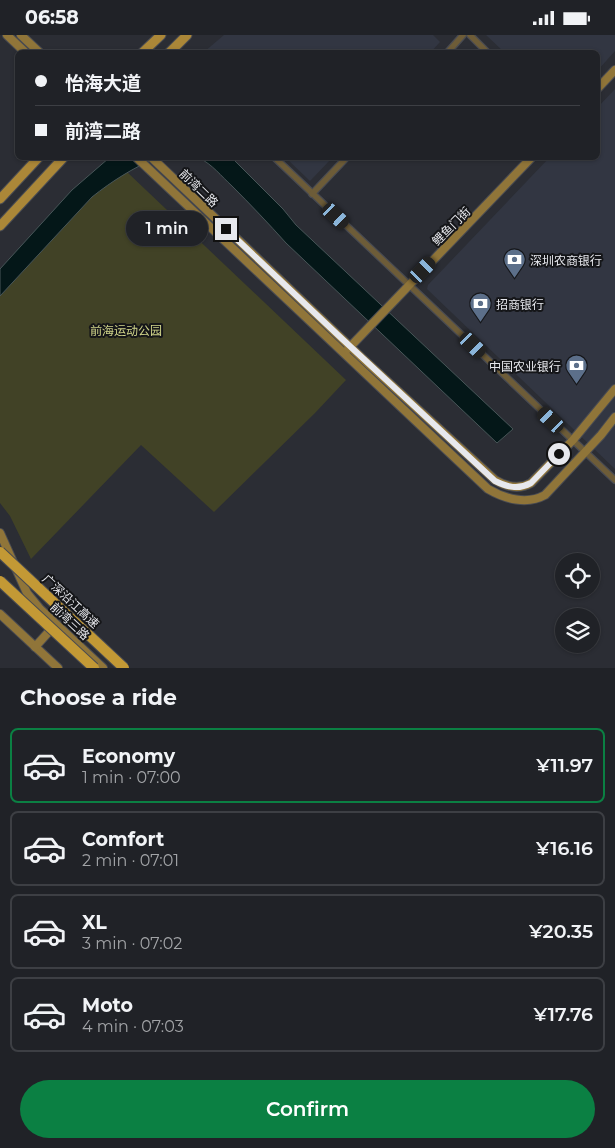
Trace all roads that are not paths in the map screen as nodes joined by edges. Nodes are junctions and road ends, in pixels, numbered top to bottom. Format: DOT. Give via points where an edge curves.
graph roads {
  1 [pos="8,35"];
  2 [pos="21,35"];
  3 [pos="161,35"];
  4 [pos="188,35"];
  5 [pos="464,35"];
  6 [pos="470,35"];
  7 [pos="23,50"];
  8 [pos="37,50"];
  9 [pos="145,50"];
  10 [pos="172,50"];
  11 [pos="450,50"];
  12 [pos="485,50"];
  13 [pos="615,69"];
  14 [pos="600,86"];
  15 [pos="35,160"];
  16 [pos="62,160"];
  17 [pos="139,160"];
  18 [pos="153,160"];
  19 [pos="277,160"];
  20 [pos="344,160"];
  21 [pos="529,160"];
  22 [pos="312,194"];
  23 [pos="0,199"];
  24 [pos="0,226"];
  25 [pos="408,285"];
  26 [pos="350,346"];
  27 [pos="344,353"];
  28 [pos="615,389"];
  29 [pos="615,417"];
  30 [pos="572,440"];
  31 [pos="585,452"];
  32 [pos="615,481"];
  33 [pos="0,533"];
  34 [pos="0,552"];
  35 [pos="0,581"];
  36 [pos="0,614"];
  37 [pos="56,624"];
  38 [pos="35,647"];
  39 [pos="58,668"];
  40 [pos="94,668"];
  41 [pos="103,668"];
  42 [pos="124,668"];
  1 -- 7 [label="street"];
  2 -- 8 [label="street"];
  3 -- 9 [label="main road"];
  4 -- 10 [label="main road"];
  5 -- 11 [label="street"];
  6 -- 12 [label="street"];
  13 -- 14 [label="street"];
  15 -- 23 [label="main road"];
  16 -- 24 [label="main road"];
  17 -- 27 [label="street, 前湾二路"];
  18 -- 26 [label="street, 前湾二路"];
  19 -- 22 [label="street"];
  20 -- 22 [label="street"];
  21 -- 25 [label="street, 鲤鱼门街"];
  22 -- 25 [label="street"];
  25 -- 26 [label="street, 鲤鱼门街"];
  25 -- 30 [label="street"];
  26 -- 27 [label="street, 鲤鱼门街"];
  26 -- 30 [label="street, 前湾二路" via="495,481 512,487 531,483"];
  27 -- 31 [label="street, 前湾二路" via="488,489 502,496 532,499 545,495"];
  28 -- 30 [label="street"];
  29 -- 31 [label="street"];
  30 -- 31 [label="street"];
  31 -- 32 [label="street"];
  33 -- 37 [label="street, 前湾三路" via="27,593"];
  34 -- 42 [label="highway, 广深沿江高速, bridge"];
  35 -- 40 [label="highway, bridge"];
  36 -- 38 [label="street"];
  37 -- 38 [label="street"];
  37 -- 41 [label="street, 前湾三路"];
  38 -- 39 [label="street"];
}
